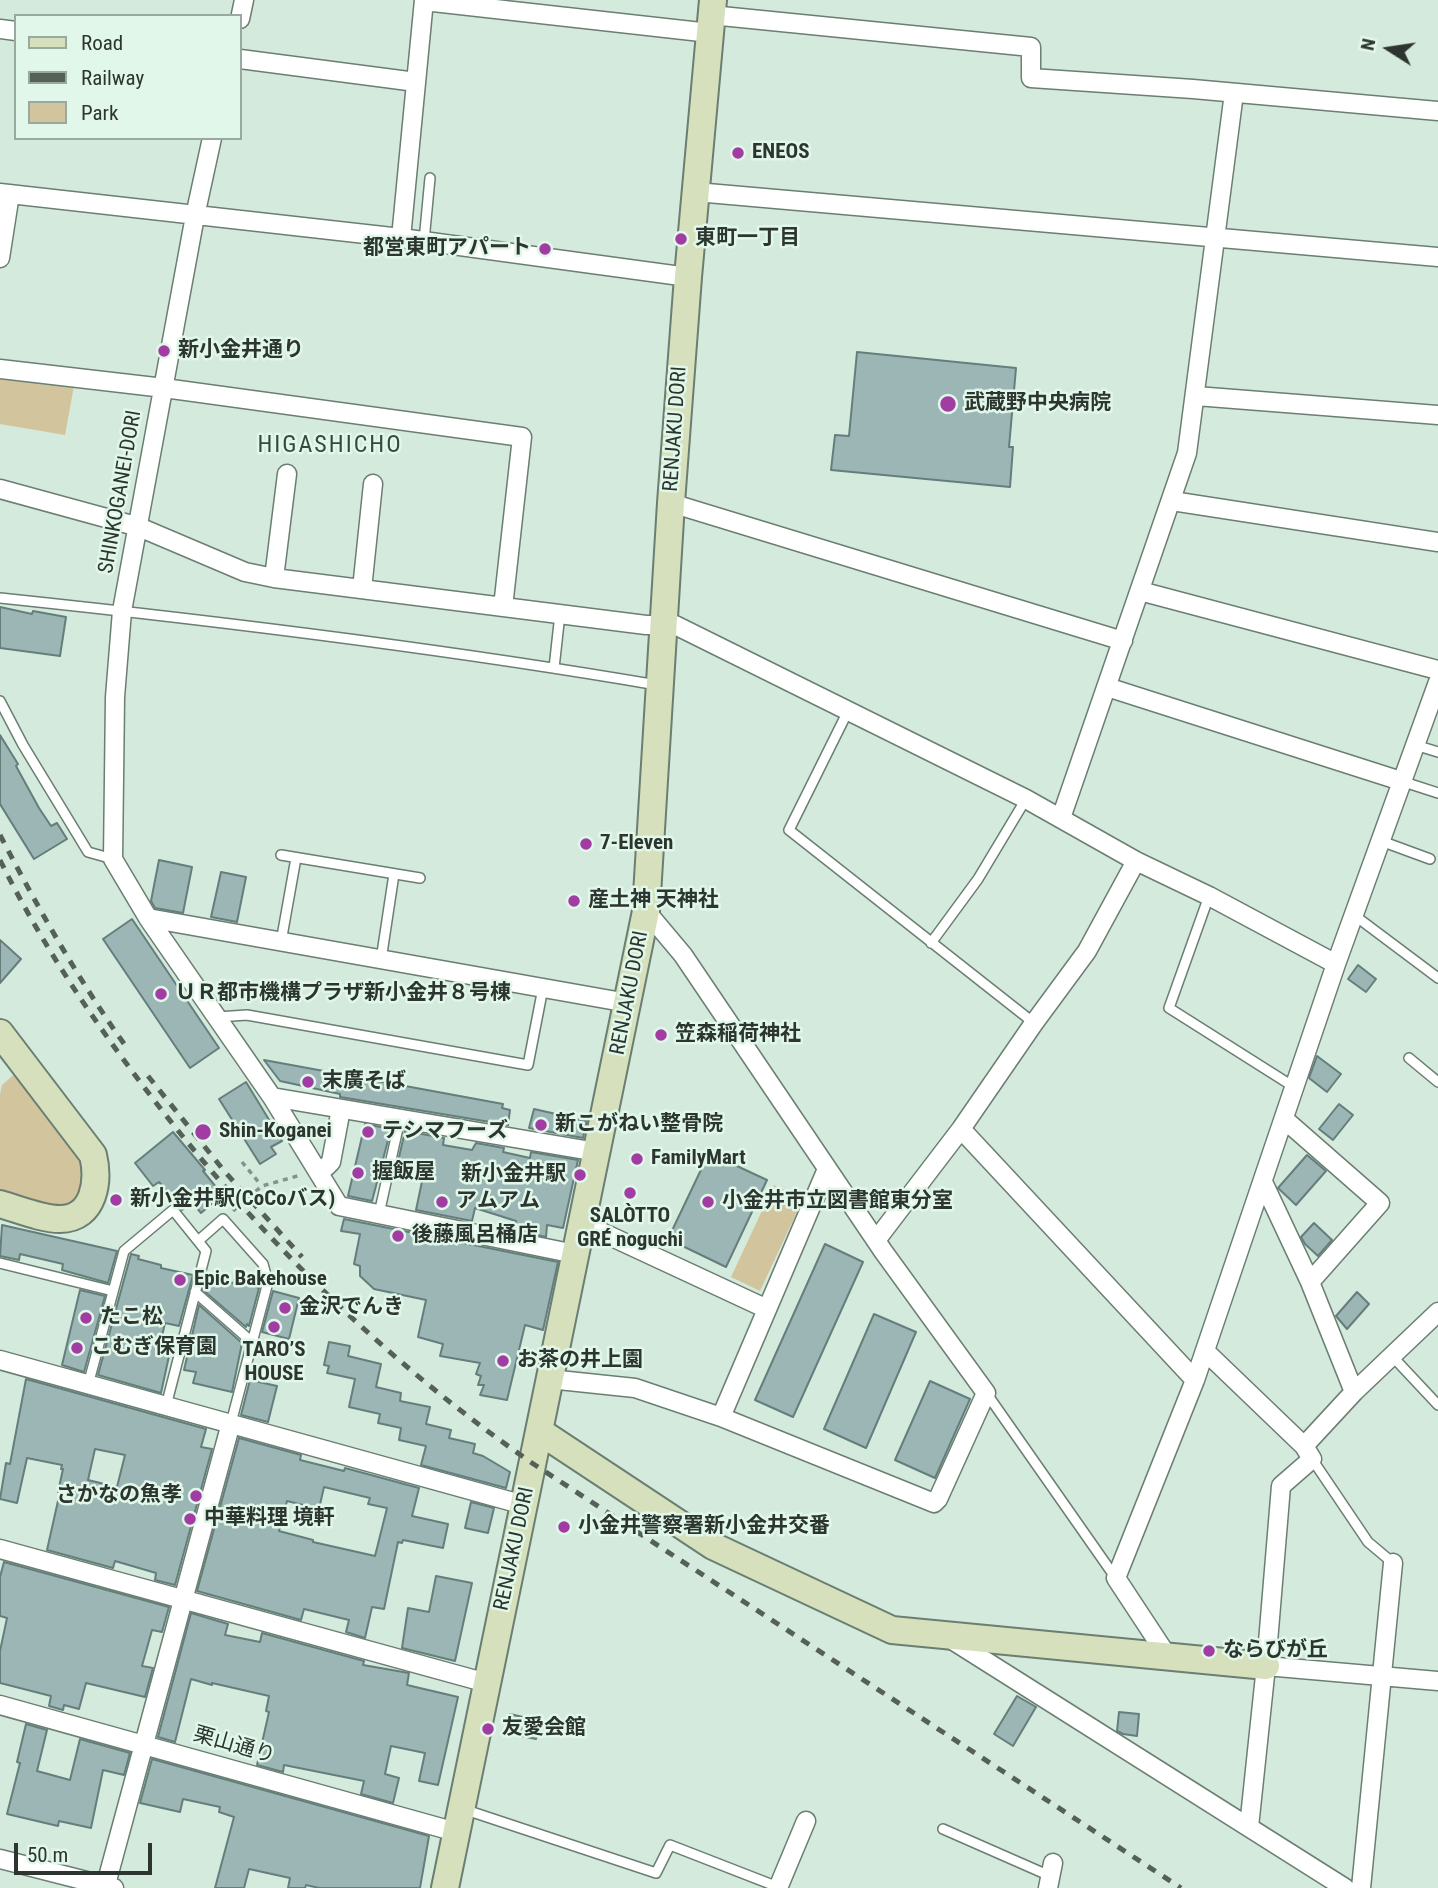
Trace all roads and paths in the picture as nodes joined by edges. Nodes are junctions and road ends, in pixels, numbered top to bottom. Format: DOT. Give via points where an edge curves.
graph roads {
  1 [pos="424,1"];
  2 [pos="711,16"];
  3 [pos="242,59"];
  4 [pos="416,82"];
  5 [pos="1234,93"];
  6 [pos="1438,111"];
  7 [pos="212,140"];
  8 [pos="430,178"];
  9 [pos="696,192"];
  10 [pos="5,194"];
  11 [pos="195,216"];
  12 [pos="1216,237"];
  13 [pos="401,238"];
  14 [pos="424,241"];
  15 [pos="1438,257"];
  16 [pos="0,258"];
  17 [pos="688,277"];
  18 [pos="0,369"];
  19 [pos="164,388"];
  20 [pos="1196,396"];
  21 [pos="1438,415"];
  22 [pos="287,474"];
  23 [pos="373,484"];
  24 [pos="0,489"];
  25 [pos="1172,501"];
  26 [pos="671,502"];
  27 [pos="139,527"];
  28 [pos="1438,542"];
  29 [pos="274,578"];
  30 [pos="362,589"];
  31 [pos="1140,591"];
  32 [pos="0,598"];
  33 [pos="503,607"];
  34 [pos="122,611"];
  35 [pos="560,614"];
  36 [pos="662,625"];
  37 [pos="1123,641"];
  38 [pos="554,668"];
  39 [pos="1438,670"];
  40 [pos="1438,682"];
  41 [pos="659,685"];
  42 [pos="1107,687"];
  43 [pos="0,701"];
  44 [pos="848,711"];
  45 [pos="1415,745"];
  46 [pos="1438,752"];
  47 [pos="1401,781"];
  48 [pos="1438,793"];
  49 [pos="1026,799"];
  50 [pos="1061,818"];
  51 [pos="1381,841"];
  52 [pos="281,855"];
  53 [pos="296,858"];
  54 [pos="113,859"];
  55 [pos="1430,859"];
  56 [pos="1136,861"];
  57 [pos="394,874"];
  58 [pos="420,878"];
  59 [pos="1209,896"];
  60 [pos="646,911"];
  61 [pos="1354,915"];
  62 [pos="148,918"];
  63 [pos="282,942"];
  64 [pos="931,943"];
  65 [pos="381,960"];
  66 [pos="1336,964"];
  67 [pos="1438,978"];
  68 [pos="543,988"];
  69 [pos="628,1003"];
  70 [pos="217,1017"];
  71 [pos="1034,1023"];
  72 [pos="0,1033"];
  73 [pos="1409,1058"];
  74 [pos="1438,1082"];
  75 [pos="1294,1087"];
  76 [pos="272,1097"];
  77 [pos="341,1109"];
  78 [pos="400,1119"];
  79 [pos="1284,1119"];
  80 [pos="961,1129"];
  81 [pos="597,1152"];
  82 [pos="243,1162"];
  83 [pos="827,1169"];
  84 [pos="317,1170"];
  85 [pos="1263,1182"];
  86 [pos="262,1186"];
  87 [pos="0,1204"];
  88 [pos="379,1214"];
  89 [pos="223,1219"];
  90 [pos="582,1223"];
  91 [pos="877,1239"];
  92 [pos="198,1241"];
  93 [pos="575,1254"];
  94 [pos="0,1264"];
  95 [pos="1310,1282"];
  96 [pos="113,1291"];
  97 [pos="195,1292"];
  98 [pos="767,1309"];
  99 [pos="1438,1312"];
  100 [pos="252,1342"];
  101 [pos="1205,1351"];
  102 [pos="1393,1357"];
  103 [pos="0,1360"];
  104 [pos="549,1379"];
  105 [pos="1195,1380"];
  106 [pos="88,1385"];
  107 [pos="1354,1392"];
  108 [pos="986,1393"];
  109 [pos="1438,1405"];
  110 [pos="166,1406"];
  111 [pos="721,1417"];
  112 [pos="232,1423"];
  113 [pos="539,1431"];
  114 [pos="1308,1452"];
  115 [pos="524,1505"];
  116 [pos="0,1549"];
  117 [pos="1394,1563"];
  118 [pos="1116,1578"];
  119 [pos="183,1599"];
  120 [pos="947,1636"];
  121 [pos="1168,1657"];
  122 [pos="1266,1666"];
  123 [pos="1382,1675"];
  124 [pos="1438,1681"];
  125 [pos="487,1683"];
  126 [pos="0,1705"];
  127 [pos="142,1744"];
  128 [pos="458,1820"];
  129 [pos="806,1821"];
  130 [pos="1249,1827"];
  131 [pos="943,1829"];
  132 [pos="0,1859"];
  133 [pos="1050,1876"];
  134 [pos="108,1887"];
  135 [pos="445,1888"];
  136 [pos="778,1888"];
  137 [pos="1345,1888"];
  138 [pos="1362,1888"];
  1 -- 2 [label="street"];
  1 -- 4 [label="street"];
  2 -- 5 [label="street" via="1031,47 1031,78"];
  2 -- 9 [label="main road, RENJAKU DORI"];
  3 -- 4 [label="street"];
  4 -- 13 [label="street"];
  5 -- 6 [label="street"];
  5 -- 12 [label="street"];
  7 -- 11 [label="street, SHINKOGANEI-DORI"];
  8 -- 14 [label="lane"];
  9 -- 12 [label="street"];
  9 -- 17 [label="main road, RENJAKU DORI"];
  10 -- 11 [label="street"];
  10 -- 16 [label="street"];
  11 -- 13 [label="street"];
  11 -- 19 [label="street, SHINKOGANEI-DORI"];
  12 -- 15 [label="street"];
  12 -- 20 [label="street"];
  13 -- 14 [label="street"];
  14 -- 17 [label="street"];
  17 -- 26 [label="main road, RENJAKU DORI"];
  18 -- 19 [label="street"];
  19 -- 27 [label="street, SHINKOGANEI-DORI"];
  19 -- 33 [label="street" via="522,437"];
  20 -- 21 [label="street"];
  20 -- 25 [label="street" via="1187,453"];
  22 -- 29 [label="street"];
  23 -- 30 [label="street"];
  24 -- 27 [label="street"];
  25 -- 28 [label="street"];
  25 -- 31 [label="street"];
  26 -- 36 [label="main road, RENJAKU DORI"];
  26 -- 37 [label="street"];
  27 -- 29 [label="street" via="246,572"];
  27 -- 34 [label="street, SHINKOGANEI-DORI"];
  29 -- 30 [label="street"];
  30 -- 33 [label="street"];
  31 -- 37 [label="street"];
  31 -- 39 [label="street"];
  32 -- 34 [label="lane"];
  33 -- 35 [label="street"];
  34 -- 38 [label="lane"];
  34 -- 54 [label="street, SHINKOGANEI-DORI" via="115,697"];
  35 -- 36 [label="street"];
  35 -- 38 [label="lane"];
  36 -- 41 [label="main road, RENJAKU DORI"];
  36 -- 44 [label="street" via="695,632"];
  37 -- 42 [label="street"];
  38 -- 41 [label="lane"];
  40 -- 45 [label="street"];
  41 -- 60 [label="main road, RENJAKU DORI"];
  42 -- 47 [label="street"];
  42 -- 50 [label="street"];
  43 -- 54 [label="lane" via="88,852"];
  44 -- 49 [label="street"];
  44 -- 64 [label="lane" via="789,830"];
  45 -- 46 [label="lane"];
  45 -- 47 [label="street"];
  47 -- 48 [label="lane"];
  47 -- 51 [label="street"];
  49 -- 50 [label="street"];
  49 -- 64 [label="lane" via="978,879"];
  50 -- 56 [label="street"];
  51 -- 55 [label="lane"];
  51 -- 61 [label="street"];
  52 -- 53 [label="lane"];
  53 -- 57 [label="lane"];
  53 -- 63 [label="lane"];
  54 -- 62 [label="street"];
  56 -- 59 [label="street"];
  56 -- 71 [label="street" via="1087,951"];
  57 -- 58 [label="lane"];
  57 -- 65 [label="lane"];
  59 -- 66 [label="street"];
  59 -- 75 [label="lane" via="1169,1008"];
  60 -- 69 [label="main road, RENJAKU DORI"];
  60 -- 83 [label="street" via="683,955"];
  61 -- 66 [label="street"];
  61 -- 67 [label="lane"];
  62 -- 63 [label="street"];
  62 -- 70 [label="street"];
  63 -- 65 [label="street"];
  64 -- 71 [label="lane"];
  65 -- 68 [label="street"];
  66 -- 75 [label="street"];
  68 -- 69 [label="street"];
  68 -- 70 [label="lane" via="528,1065 247,1014"];
  69 -- 81 [label="main road, RENJAKU DORI"];
  70 -- 76 [label="street"];
  71 -- 80 [label="street"];
  72 -- 87 [label="main road" via="93,1155 97,1173 87,1206 71,1218 58,1220"];
  73 -- 74 [label="lane"];
  75 -- 79 [label="street"];
  76 -- 77 [label="street"];
  76 -- 84 [label="street"];
  77 -- 78 [label="street"];
  77 -- 84 [label="street" via="331,1162"];
  78 -- 81 [label="street"];
  78 -- 88 [label="lane"];
  79 -- 85 [label="street"];
  79 -- 95 [label="street" via="1380,1203"];
  80 -- 91 [label="street"];
  80 -- 105 [label="street"];
  81 -- 90 [label="main road, RENJAKU DORI"];
  82 -- 86 [label="path"];
  83 -- 91 [label="street"];
  83 -- 98 [label="street"];
  84 -- 86 [label="path"];
  84 -- 88 [label="street" via="339,1206"];
  85 -- 95 [label="street"];
  85 -- 101 [label="street"];
  86 -- 89 [label="path"];
  88 -- 93 [label="street"];
  89 -- 92 [label="lane"];
  89 -- 100 [label="lane" via="263,1264 268,1282"];
  90 -- 93 [label="main road, RENJAKU DORI"];
  90 -- 98 [label="street"];
  91 -- 108 [label="street"];
  92 -- 96 [label="lane" via="173,1210 124,1251"];
  92 -- 97 [label="lane" via="206,1251"];
  93 -- 104 [label="main road, RENJAKU DORI"];
  94 -- 96 [label="lane"];
  95 -- 107 [label="street"];
  96 -- 106 [label="lane"];
  97 -- 100 [label="lane"];
  97 -- 110 [label="lane"];
  98 -- 111 [label="street"];
  99 -- 102 [label="street"];
  100 -- 112 [label="lane"];
  101 -- 105 [label="street"];
  101 -- 114 [label="street"];
  102 -- 107 [label="street"];
  102 -- 109 [label="lane"];
  103 -- 106 [label="street"];
  104 -- 111 [label="street" via="635,1388"];
  104 -- 113 [label="main road, RENJAKU DORI"];
  105 -- 118 [label="street"];
  106 -- 110 [label="street"];
  107 -- 114 [label="street"];
  108 -- 111 [label="street" via="934,1503"];
  108 -- 118 [label="lane"];
  110 -- 112 [label="street"];
  112 -- 115 [label="street"];
  112 -- 119 [label="street"];
  113 -- 115 [label="main road, RENJAKU DORI"];
  113 -- 120 [label="main road" via="713,1546 892,1630"];
  114 -- 117 [label="lane" via="1368,1542"];
  114 -- 122 [label="street" via="1281,1486"];
  115 -- 125 [label="main road, RENJAKU DORI"];
  116 -- 119 [label="street"];
  117 -- 123 [label="street"];
  118 -- 121 [label="street"];
  119 -- 125 [label="street"];
  119 -- 127 [label="street"];
  120 -- 121 [label="main road"];
  120 -- 130 [label="street"];
  121 -- 122 [label="main road"];
  122 -- 123 [label="street"];
  122 -- 130 [label="street"];
  123 -- 124 [label="street"];
  123 -- 138 [label="street"];
  125 -- 128 [label="main road, RENJAKU DORI"];
  126 -- 127 [label="street, 栗山通り"];
  127 -- 128 [label="street, 栗山通り"];
  127 -- 134 [label="street"];
  128 -- 135 [label="main road, RENJAKU DORI"];
  128 -- 136 [label="lane" via="656,1873 670,1845"];
  129 -- 136 [label="street"];
  130 -- 137 [label="street"];
  131 -- 133 [label="lane"];
  132 -- 134 [label="street"];
}
